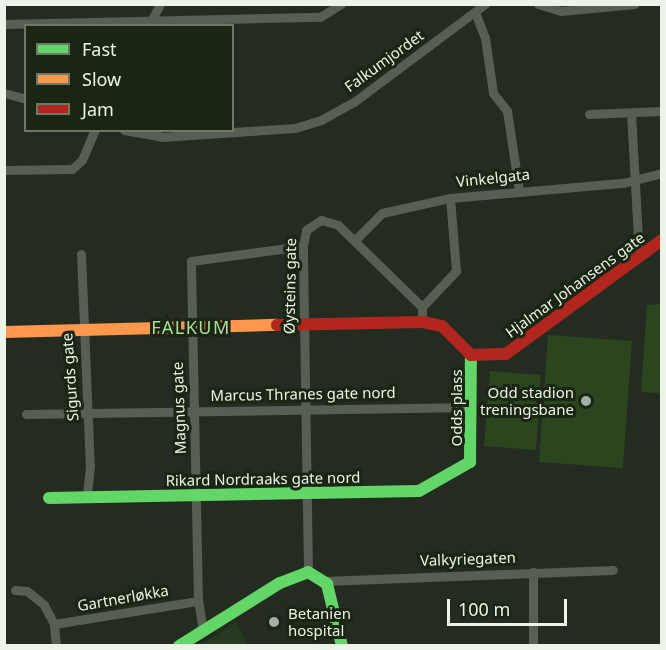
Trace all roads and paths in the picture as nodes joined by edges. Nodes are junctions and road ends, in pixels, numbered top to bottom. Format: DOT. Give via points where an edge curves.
graph roads {
  1 [pos="160,4"];
  2 [pos="341,4"];
  3 [pos="485,4"];
  4 [pos="538,4"];
  5 [pos="635,4"];
  6 [pos="475,12"];
  7 [pos="150,23"];
  8 [pos="4,24"];
  9 [pos="4,93"];
  10 [pos="24,98"];
  11 [pos="662,111"];
  12 [pos="631,113"];
  13 [pos="589,114"];
  14 [pos="94,132"];
  15 [pos="135,132"];
  16 [pos="4,170"];
  17 [pos="662,173"];
  18 [pos="635,180"];
  19 [pos="519,190"];
  20 [pos="450,198"];
  21 [pos="355,240"];
  22 [pos="662,240"];
  23 [pos="303,246"];
  24 [pos="81,254"];
  25 [pos="639,256"];
  26 [pos="422,307"];
  27 [pos="422,322"];
  28 [pos="305,326"];
  29 [pos="191,328"];
  30 [pos="82,330"];
  31 [pos="4,332"];
  32 [pos="471,355"];
  33 [pos="471,408"];
  34 [pos="305,409"];
  35 [pos="194,411"];
  36 [pos="26,414"];
  37 [pos="86,414"];
  38 [pos="470,462"];
  39 [pos="196,494"];
  40 [pos="307,494"];
  41 [pos="49,498"];
  42 [pos="87,498"];
  43 [pos="613,570"];
  44 [pos="308,572"];
  45 [pos="533,572"];
  46 [pos="324,581"];
  47 [pos="15,590"];
  48 [pos="198,601"];
  49 [pos="54,624"];
  50 [pos="203,631"];
  51 [pos="56,645"];
  52 [pos="179,645"];
  53 [pos="342,645"];
  54 [pos="533,645"];
  1 -- 7 [label="street"];
  2 -- 7 [label="street" via="320,16"];
  3 -- 6 [label="street, Falkumjordet"];
  4 -- 5 [label="street" via="561,11"];
  6 -- 15 [label="street, Falkumjordet" via="336,114 295,128 162,137"];
  6 -- 19 [label="street" via="485,38 493,93 507,111"];
  7 -- 8 [label="street"];
  9 -- 10 [label="street"];
  11 -- 12 [label="street"];
  12 -- 13 [label="street"];
  12 -- 18 [label="street"];
  14 -- 16 [label="street" via="82,160 72,169"];
  17 -- 18 [label="street, Vinkelgata"];
  18 -- 19 [label="street, Vinkelgata"];
  18 -- 25 [label="street"];
  19 -- 20 [label="street, Vinkelgata"];
  20 -- 21 [label="street" via="382,213"];
  20 -- 26 [label="street, Vinkelgata" via="456,271"];
  21 -- 23 [label="street, Øysteins gate" via="338,225 321,220 306,230"];
  21 -- 26 [label="street, Øysteins gate"];
  22 -- 25 [label="street, Hjalmar Johansens gate"];
  23 -- 28 [label="street, Øysteins gate"];
  23 -- 29 [label="street, Magnus gate" via="191,261"];
  24 -- 30 [label="street, Sigurds gate"];
  25 -- 32 [label="street, Hjalmar Johansens gate" via="506,354"];
  26 -- 27 [label="street"];
  27 -- 28 [label="street"];
  27 -- 32 [label="street" via="442,327"];
  28 -- 29 [label="street"];
  28 -- 34 [label="street, Øysteins gate"];
  29 -- 30 [label="street"];
  29 -- 35 [label="street, Magnus gate"];
  30 -- 31 [label="street"];
  30 -- 37 [label="street, Sigurds gate"];
  32 -- 33 [label="street, Odds plass"];
  33 -- 34 [label="street, Marcus Thranes gate nord"];
  33 -- 38 [label="street, Odds plass"];
  34 -- 35 [label="street, Marcus Thranes gate nord"];
  34 -- 40 [label="street, Øysteins gate"];
  35 -- 37 [label="street, Marcus Thranes gate nord"];
  35 -- 39 [label="street, Magnus gate"];
  36 -- 37 [label="street, Marcus Thranes gate nord"];
  37 -- 42 [label="street, Sigurds gate"];
  38 -- 40 [label="street, Rikard Nordraaks gate nord" via="419,490"];
  39 -- 40 [label="street, Rikard Nordraaks gate nord"];
  39 -- 42 [label="street, Rikard Nordraaks gate nord"];
  39 -- 48 [label="street, Magnus gate"];
  40 -- 44 [label="street, Øysteins gate"];
  41 -- 42 [label="street, Rikard Nordraaks gate nord"];
  43 -- 45 [label="street, Valkyriegaten"];
  44 -- 46 [label="street"];
  44 -- 50 [label="street" via="280,583"];
  45 -- 46 [label="street, Valkyriegaten"];
  45 -- 54 [label="street"];
  46 -- 53 [label="street"];
  47 -- 49 [label="street" via="27,591 44,605"];
  48 -- 49 [label="street, Gartnerløkka"];
  48 -- 50 [label="street, Magnus gate"];
  49 -- 51 [label="street"];
  50 -- 52 [label="street"];
}
